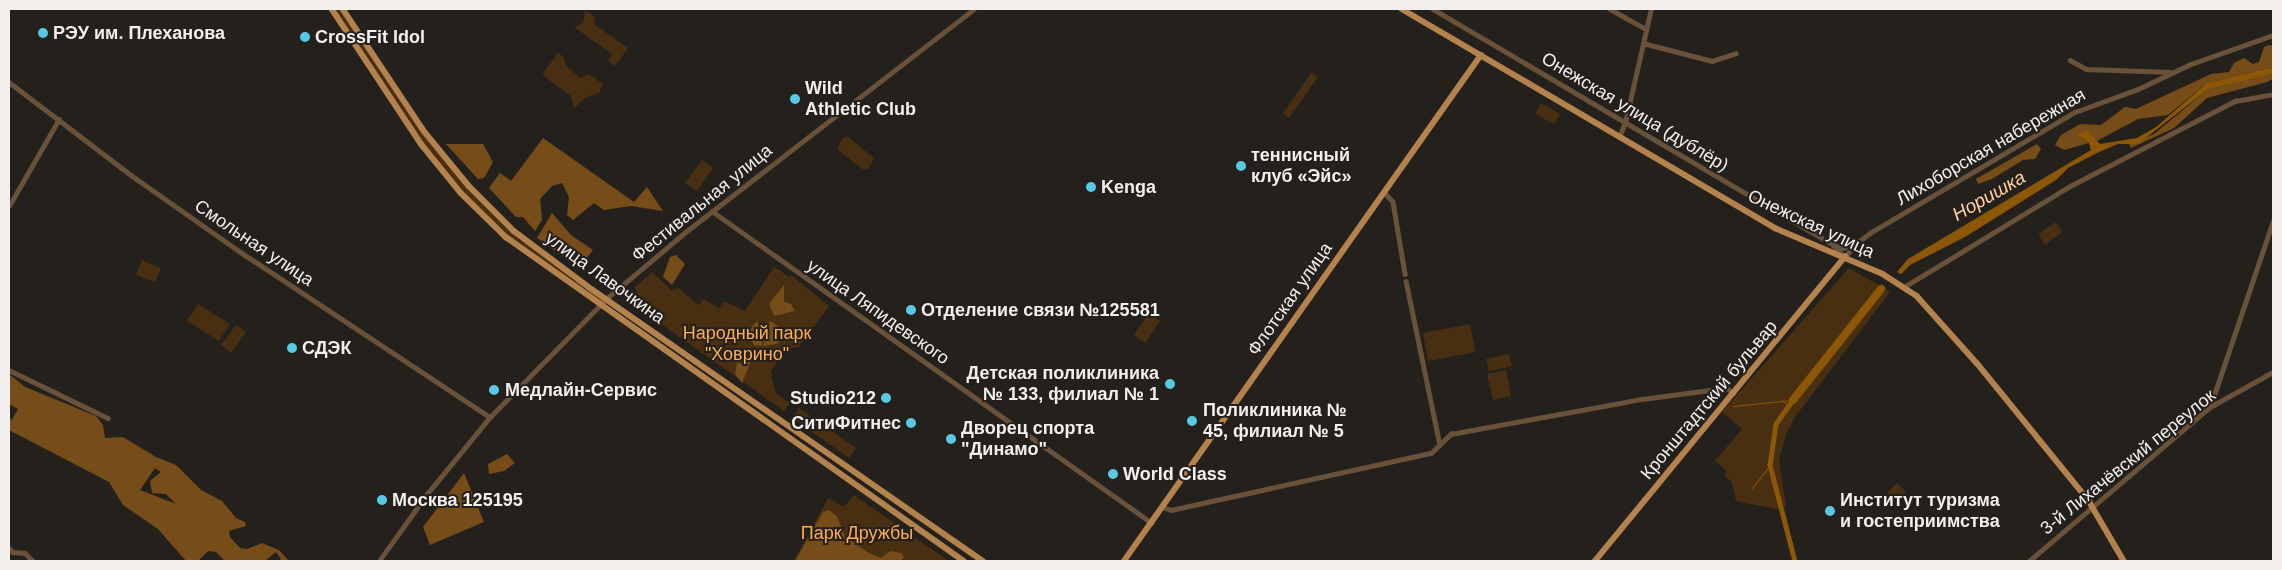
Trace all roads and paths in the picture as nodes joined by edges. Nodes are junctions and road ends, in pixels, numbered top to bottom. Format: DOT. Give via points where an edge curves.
graph roads {
  1 [pos="332,9"];
  2 [pos="343,9"];
  3 [pos="974,9"];
  4 [pos="1402,9"];
  5 [pos="1433,9"];
  6 [pos="1610,9"];
  7 [pos="1651,9"];
  8 [pos="1646,29"];
  9 [pos="2273,35"];
  10 [pos="1643,43"];
  11 [pos="1736,54"];
  12 [pos="1481,55"];
  13 [pos="2070,60"];
  14 [pos="2173,71"];
  15 [pos="2148,73"];
  16 [pos="2155,81"];
  17 [pos="9,82"];
  18 [pos="2273,94"];
  19 [pos="399,96"];
  20 [pos="391,102"];
  21 [pos="406,107"];
  22 [pos="398,112"];
  23 [pos="59,119"];
  24 [pos="1625,123"];
  25 [pos="1619,137"];
  26 [pos="1384,192"];
  27 [pos="9,206"];
  28 [pos="712,211"];
  29 [pos="2273,221"];
  30 [pos="1832,244"];
  31 [pos="1854,244"];
  32 [pos="1845,258"];
  33 [pos="1405,274"];
  34 [pos="1406,281"];
  35 [pos="1904,287"];
  36 [pos="606,299"];
  37 [pos="599,306"];
  38 [pos="9,370"];
  39 [pos="2273,372"];
  40 [pos="1734,393"];
  41 [pos="745,394"];
  42 [pos="739,404"];
  43 [pos="2210,407"];
  44 [pos="490,417"];
  45 [pos="108,418"];
  46 [pos="1440,445"];
  47 [pos="1162,507"];
  48 [pos="2094,507"];
  49 [pos="1152,522"];
  50 [pos="9,548"];
  51 [pos="33,561"];
  52 [pos="379,561"];
  53 [pos="964,561"];
  54 [pos="983,561"];
  55 [pos="1124,561"];
  56 [pos="1595,561"];
  57 [pos="2029,561"];
  58 [pos="2124,561"];
  1 -- 20 [label="main road, улица Лавочкина"];
  2 -- 19 [label="main road, улица Лавочкина"];
  3 -- 28 [label="street, Фестивальная улица"];
  4 -- 12 [label="main road, Онежская улица"];
  5 -- 24 [label="street, Онежская улица (дублёр)"];
  6 -- 8 [label="street"];
  7 -- 8 [label="street"];
  8 -- 10 [label="street"];
  9 -- 14 [label="street, Лихоборская набережная"];
  10 -- 11 [label="street" via="1712,61"];
  10 -- 24 [label="street"];
  12 -- 25 [label="main road, Онежская улица"];
  12 -- 26 [label="main road, Флотская улица"];
  13 -- 15 [label="street" via="2086,69"];
  14 -- 15 [label="street"];
  14 -- 16 [label="street, Лихоборская набережная"];
  15 -- 16 [label="street"];
  16 -- 31 [label="street, Лихоборская набережная" via="2076,112"];
  17 -- 23 [label="street, Смольная улица"];
  18 -- 35 [label="street" via="2236,101 2057,193"];
  19 -- 20 [label="street" via="398,103"];
  19 -- 21 [label="main road, улица Лавочкина"];
  20 -- 22 [label="main road, улица Лавочкина"];
  21 -- 22 [label="street" via="399,106"];
  21 -- 36 [label="main road, улица Лавочкина" via="490,208 514,231"];
  22 -- 37 [label="main road, улица Лавочкина" via="482,215 521,250"];
  23 -- 27 [label="street"];
  23 -- 44 [label="street, Смольная улица" via="250,258"];
  24 -- 25 [label="street"];
  24 -- 30 [label="street, Онежская улица (дублёр)"];
  25 -- 32 [label="main road, Онежская улица" via="1775,228"];
  26 -- 33 [label="street" via="1393,202"];
  26 -- 47 [label="main road, Флотская улица"];
  28 -- 36 [label="street, Фестивальная улица"];
  28 -- 49 [label="street, улица Ляпидевского"];
  29 -- 43 [label="street"];
  30 -- 31 [label="street" via="1843,248"];
  30 -- 32 [label="street, Онежская улица (дублёр)"];
  31 -- 32 [label="street, Лихоборская набережная"];
  32 -- 35 [label="main road, Онежская улица"];
  32 -- 40 [label="main road, Кронштадтский бульвар"];
  34 -- 46 [label="street"];
  35 -- 48 [label="main road, Онежская улица" via="1941,320"];
  36 -- 37 [label="street, Фестивальная улица"];
  36 -- 41 [label="main road, улица Лавочкина"];
  37 -- 42 [label="main road, улица Лавочкина"];
  37 -- 44 [label="street, Фестивальная улица"];
  38 -- 45 [label="street"];
  39 -- 43 [label="street, 3-й Лихачёвский переулок"];
  40 -- 46 [label="street" via="1726,388 1616,403 1451,434"];
  40 -- 56 [label="main road, Кронштадтский бульвар"];
  41 -- 42 [label="street" via="738,396"];
  41 -- 54 [label="main road, улица Лавочкина"];
  42 -- 53 [label="main road, улица Лавочкина"];
  43 -- 48 [label="street, 3-й Лихачёвский переулок"];
  44 -- 52 [label="street, Фестивальная улица" via="427,494"];
  46 -- 47 [label="street" via="1431,453 1171,510"];
  47 -- 49 [label="main road, Флотская улица"];
  48 -- 57 [label="street, 3-й Лихачёвский переулок"];
  48 -- 58 [label="main road, Онежская улица"];
  49 -- 55 [label="main road, Флотская улица"];
  50 -- 51 [label="street" via="13,552 25,553"];
}
